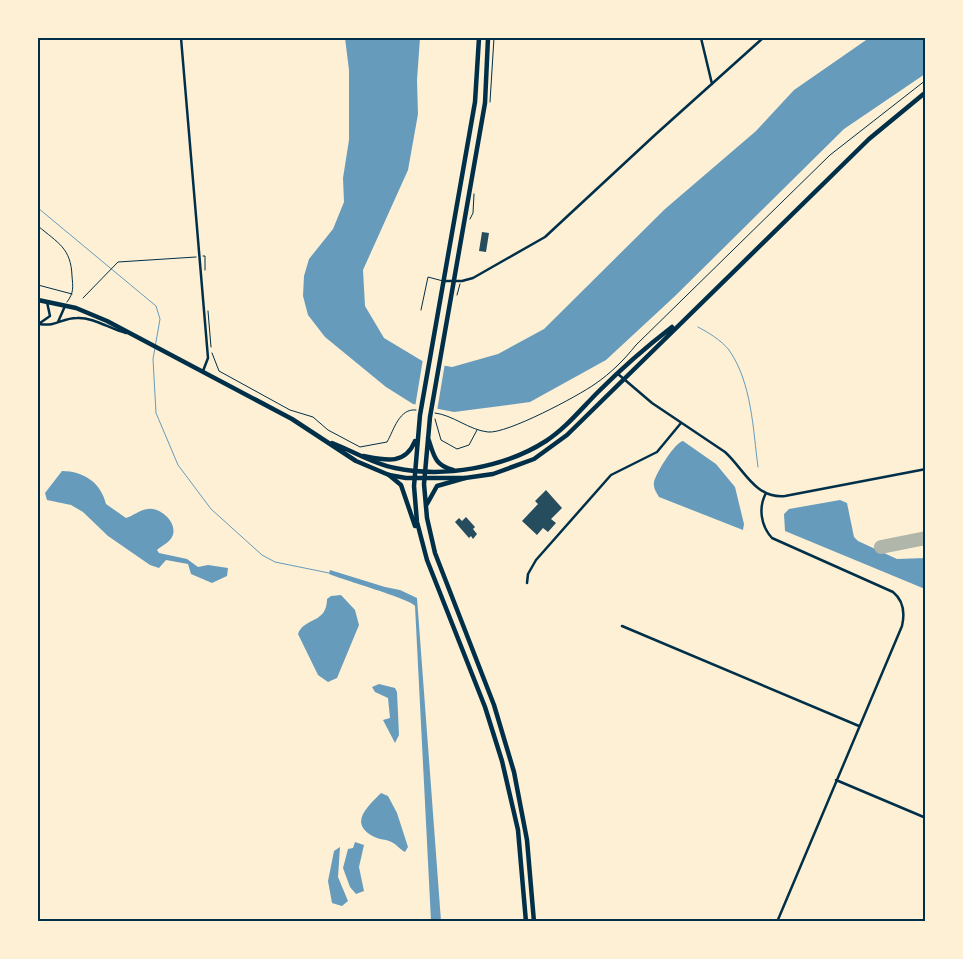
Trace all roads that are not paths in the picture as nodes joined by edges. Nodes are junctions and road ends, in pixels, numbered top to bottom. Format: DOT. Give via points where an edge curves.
graph roads {
  1 [pos="181,38"];
  2 [pos="479,38"];
  3 [pos="488,38"];
  4 [pos="701,38"];
  5 [pos="763,38"];
  6 [pos="712,84"];
  7 [pos="926,92"];
  8 [pos="453,280"];
  9 [pos="444,281"];
  10 [pos="38,300"];
  11 [pos="46,301"];
  12 [pos="65,305"];
  13 [pos="421,310"];
  14 [pos="683,319"];
  15 [pos="58,323"];
  16 [pos="133,334"];
  17 [pos="203,372"];
  18 [pos="618,374"];
  19 [pos="624,379"];
  20 [pos="680,423"];
  21 [pos="418,433"];
  22 [pos="427,436"];
  23 [pos="331,443"];
  24 [pos="363,456"];
  25 [pos="926,469"];
  26 [pos="414,470"];
  27 [pos="424,470"];
  28 [pos="453,470"];
  29 [pos="389,475"];
  30 [pos="413,478"];
  31 [pos="424,478"];
  32 [pos="465,478"];
  33 [pos="766,493"];
  34 [pos="426,505"];
  35 [pos="422,546"];
  36 [pos="527,583"];
  37 [pos="622,626"];
  38 [pos="859,726"];
  39 [pos="836,780"];
  40 [pos="926,818"];
  41 [pos="526,922"];
  42 [pos="534,922"];
  43 [pos="777,922"];
  1 -- 17 [label="street" via="208,358"];
  2 -- 9 [label="main road" via="475,102"];
  3 -- 8 [label="main road" via="485,104"];
  4 -- 6 [label="street"];
  5 -- 6 [label="street"];
  6 -- 8 [label="street" via="541,241 473,278"];
  7 -- 14 [label="main road" via="869,139"];
  8 -- 9 [label="street"];
  8 -- 22 [label="main road"];
  9 -- 13 [label="lane" via="428,277"];
  9 -- 21 [label="main road"];
  10 -- 11 [label="main road"];
  11 -- 12 [label="main road"];
  11 -- 15 [label="street" via="50,316 39,324 51,326"];
  12 -- 15 [label="street"];
  12 -- 16 [label="main road" via="95,315"];
  14 -- 18 [label="main road"];
  14 -- 19 [label="main road"];
  15 -- 16 [label="street" via="86,318 109,329"];
  16 -- 17 [label="main road"];
  17 -- 23 [label="main road" via="292,418"];
  18 -- 19 [label="street"];
  18 -- 28 [label="main road" via="546,442 490,465"];
  19 -- 20 [label="street"];
  19 -- 32 [label="main road" via="567,435 542,454 507,470"];
  20 -- 33 [label="street" via="725,452 752,483"];
  20 -- 36 [label="street" via="657,452 611,475 536,560"];
  21 -- 24 [label="main road" via="412,448 403,457 387,460"];
  21 -- 26 [label="main road"];
  22 -- 27 [label="main road"];
  22 -- 28 [label="main road" via="435,461"];
  23 -- 24 [label="main road"];
  23 -- 29 [label="main road" via="356,461"];
  24 -- 26 [label="main road" via="395,468"];
  25 -- 33 [label="street" via="785,496"];
  26 -- 27 [label="main road"];
  26 -- 30 [label="main road"];
  27 -- 28 [label="main road"];
  27 -- 31 [label="main road"];
  29 -- 30 [label="main road"];
  29 -- 35 [label="main road" via="401,485"];
  30 -- 31 [label="main road"];
  30 -- 35 [label="main road"];
  31 -- 32 [label="main road"];
  31 -- 34 [label="main road"];
  32 -- 34 [label="main road" via="438,486"];
  33 -- 38 [label="street" via="762,514 772,538 889,589 901,601 902,626"];
  34 -- 42 [label="main road" via="435,553 494,705 514,772 527,840"];
  35 -- 41 [label="main road" via="486,707 502,761 518,830"];
  37 -- 38 [label="street"];
  38 -- 39 [label="street"];
  39 -- 40 [label="street"];
  39 -- 43 [label="street"];
}
